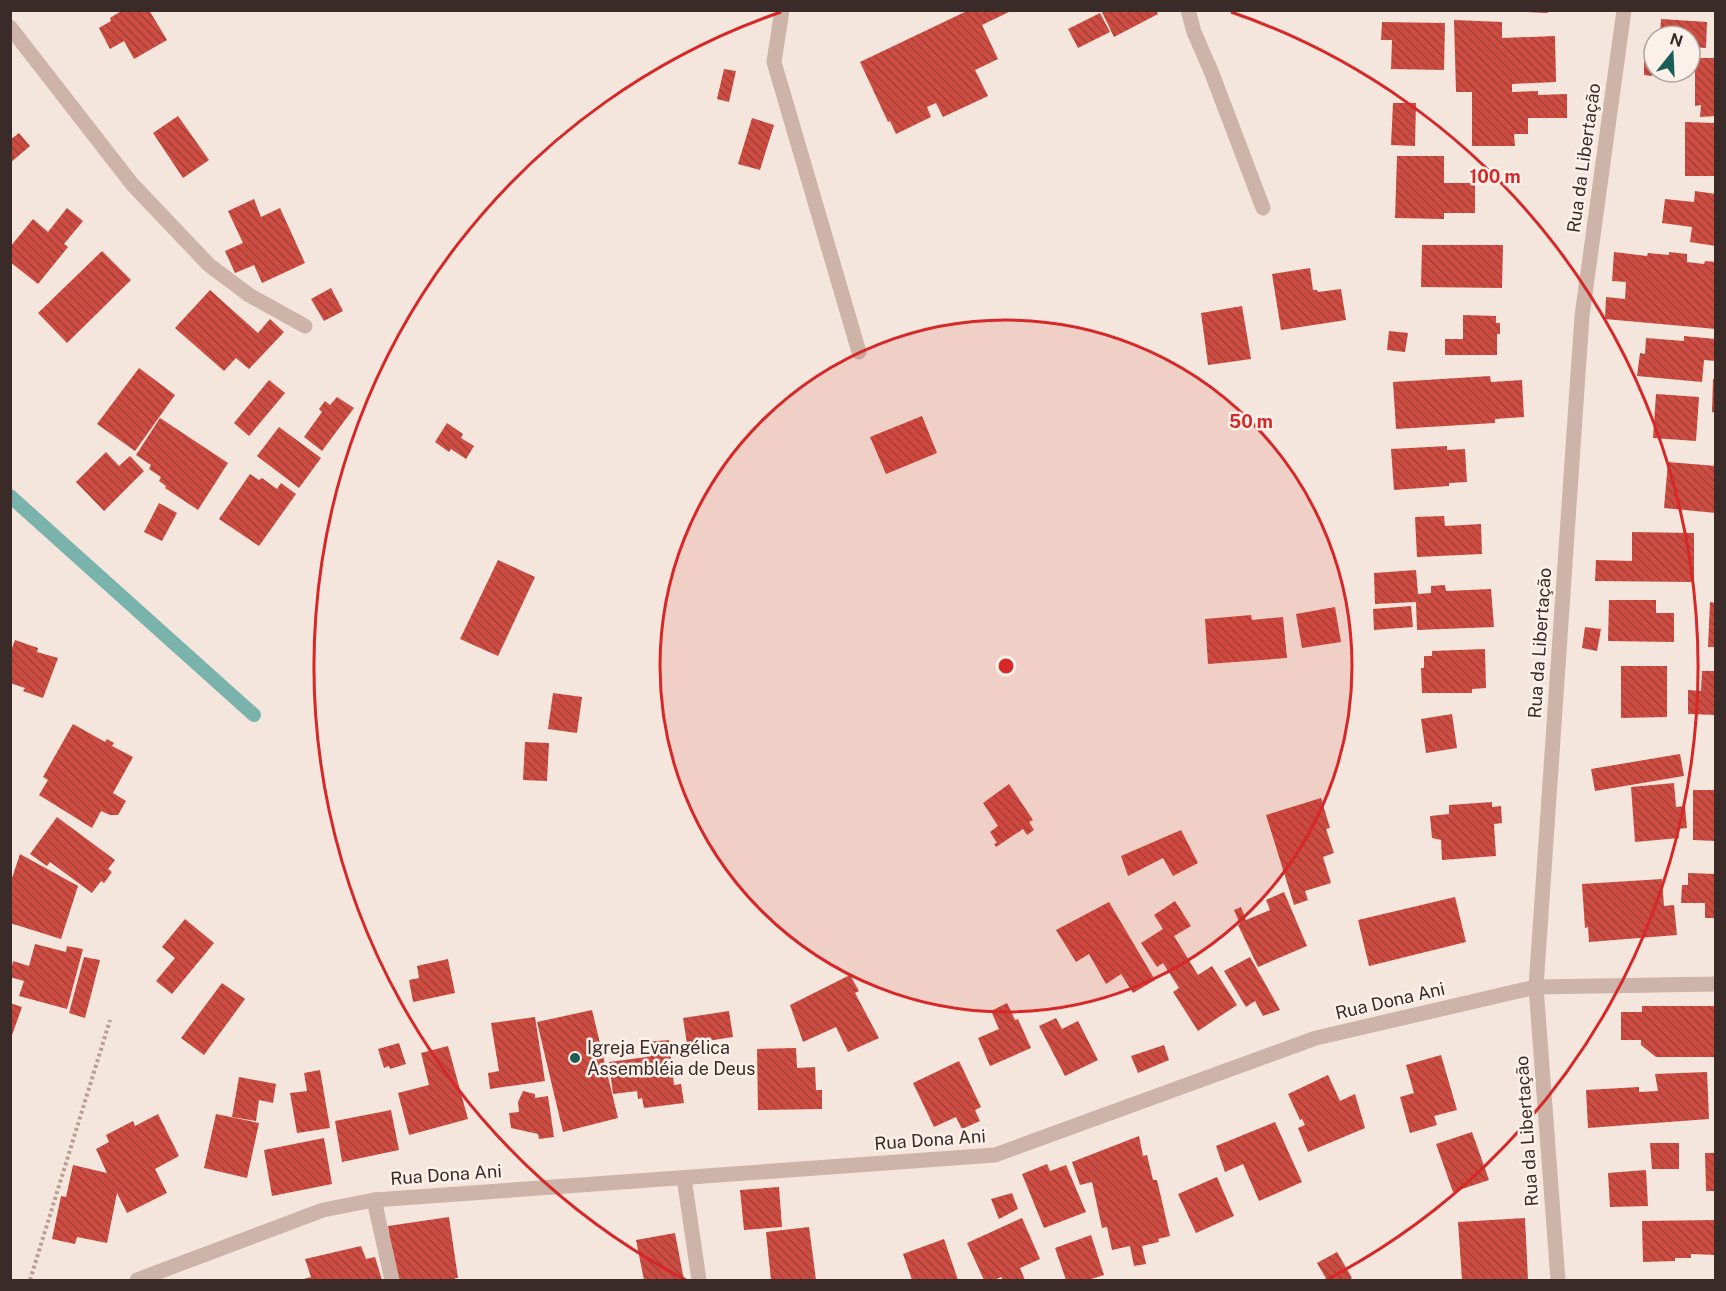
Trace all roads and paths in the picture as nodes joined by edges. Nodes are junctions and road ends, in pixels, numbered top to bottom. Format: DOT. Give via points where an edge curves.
graph roads {
  1 [pos="782,10"];
  2 [pos="1188,10"];
  3 [pos="1624,10"];
  4 [pos="10,27"];
  5 [pos="1263,208"];
  6 [pos="305,326"];
  7 [pos="859,352"];
  8 [pos="1716,984"];
  9 [pos="1536,987"];
  10 [pos="110,1020"];
  11 [pos="684,1178"];
  12 [pos="374,1200"];
  13 [pos="30,1281"];
  14 [pos="137,1281"];
  15 [pos="392,1281"];
  16 [pos="699,1281"];
  17 [pos="1558,1281"];
  1 -- 7 [label="street" via="774,62"];
  2 -- 5 [label="street"];
  3 -- 9 [label="street, Rua da Libertação" via="1582,316"];
  4 -- 6 [label="street" via="132,184 209,265 249,295"];
  8 -- 9 [label="street, Rua Dona Ani"];
  9 -- 11 [label="street, Rua Dona Ani" via="1316,1038 995,1155"];
  9 -- 17 [label="street, Rua da Libertação"];
  10 -- 13 [label="path"];
  11 -- 12 [label="street, Rua Dona Ani"];
  11 -- 16 [label="street"];
  12 -- 14 [label="street, Rua Dona Ani" via="323,1210"];
  12 -- 15 [label="street"];
}
